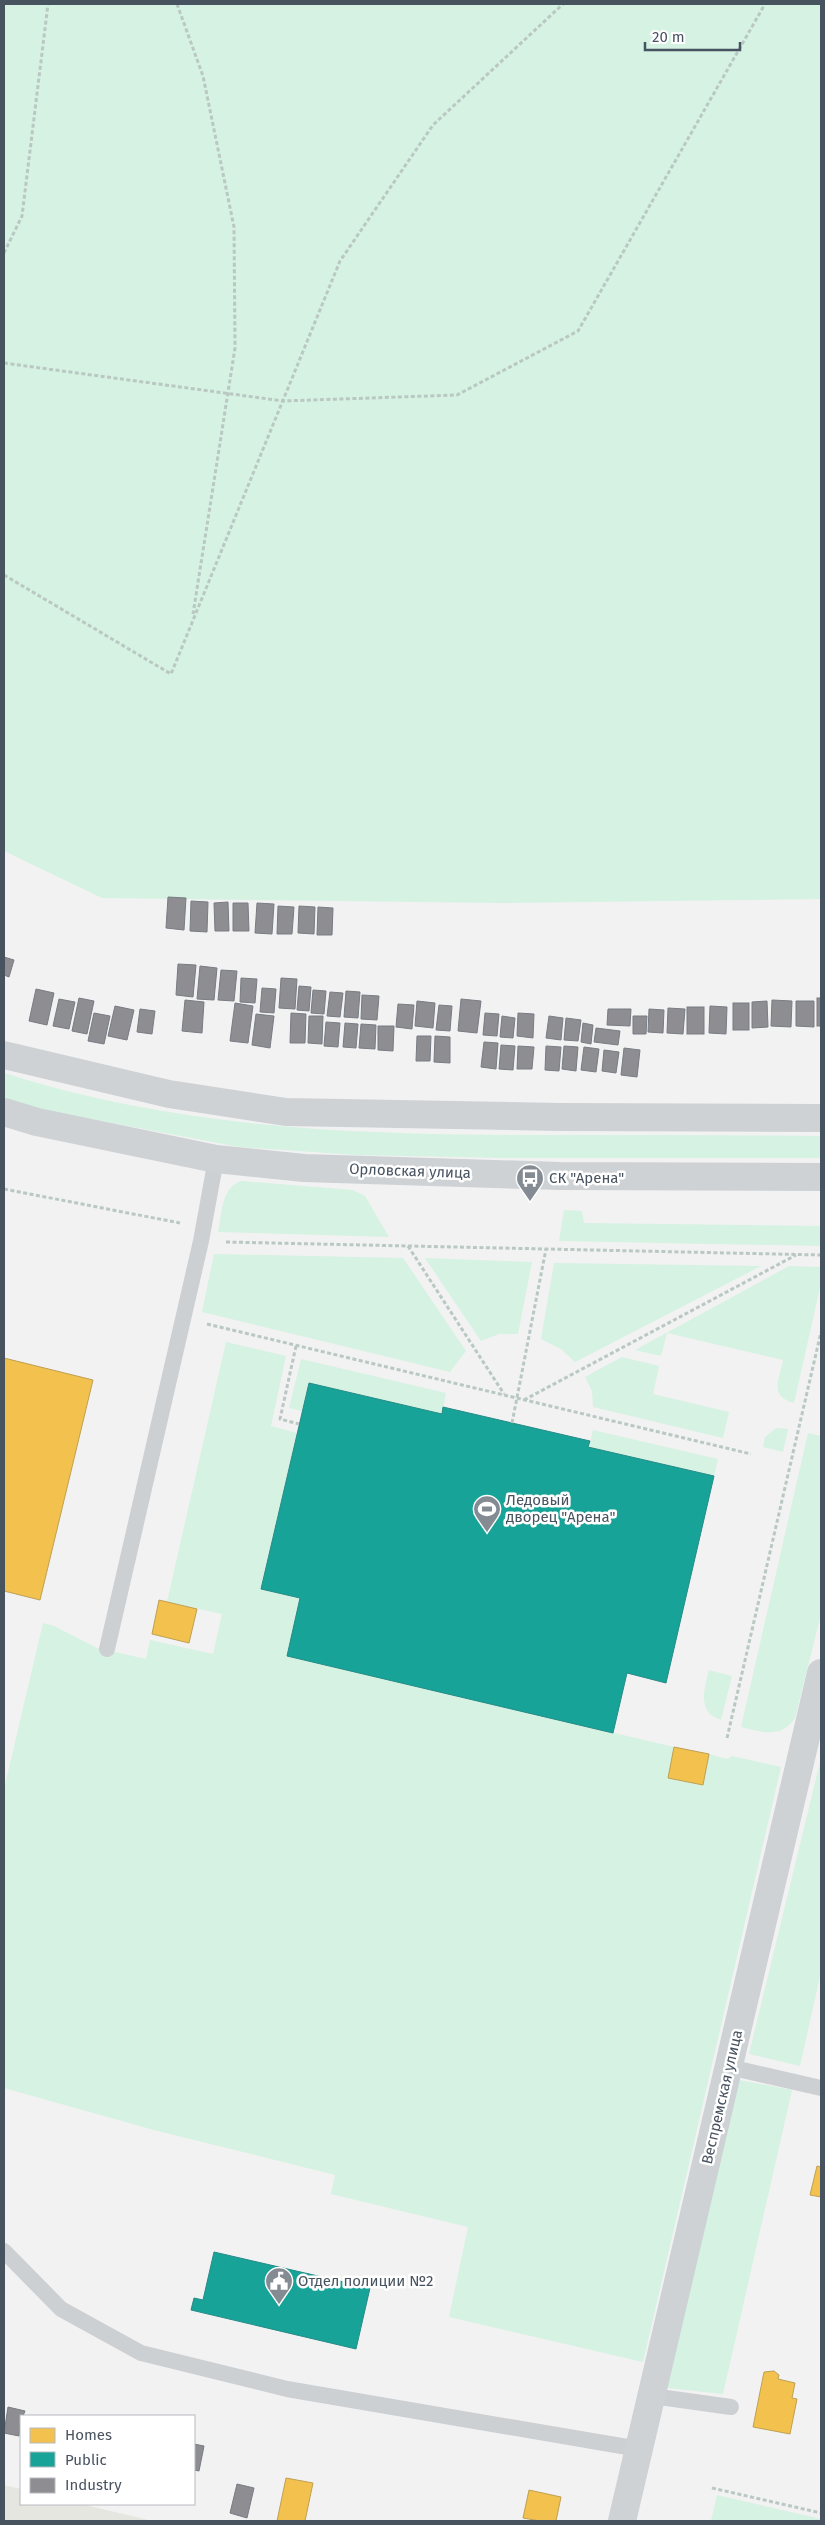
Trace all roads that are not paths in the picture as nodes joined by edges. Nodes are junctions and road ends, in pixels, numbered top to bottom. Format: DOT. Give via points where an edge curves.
graph roads {
  1 [pos="4,1055"];
  2 [pos="4,1112"];
  3 [pos="821,1118"];
  4 [pos="216,1159"];
  5 [pos="821,1177"];
  6 [pos="107,1649"];
  7 [pos="821,1673"];
  8 [pos="729,2068"];
  9 [pos="821,2088"];
  10 [pos="4,2251"];
  11 [pos="652,2396"];
  12 [pos="731,2407"];
  13 [pos="639,2449"];
  14 [pos="622,2521"];
  1 -- 3 [label="street" via="169,1094 286,1112 560,1118"];
  2 -- 4 [label="street, Орловская улица" via="36,1122"];
  4 -- 5 [label="street, Орловская улица" via="304,1168 550,1176"];
  4 -- 6 [label="lane" via="201,1242"];
  7 -- 8 [label="street, Веспремская улица"];
  8 -- 9 [label="lane"];
  8 -- 11 [label="street, Веспремская улица"];
  10 -- 13 [label="lane" via="61,2309 142,2353 287,2389"];
  11 -- 12 [label="lane"];
  11 -- 13 [label="street, Веспремская улица"];
  13 -- 14 [label="street, Веспремская улица"];
}
